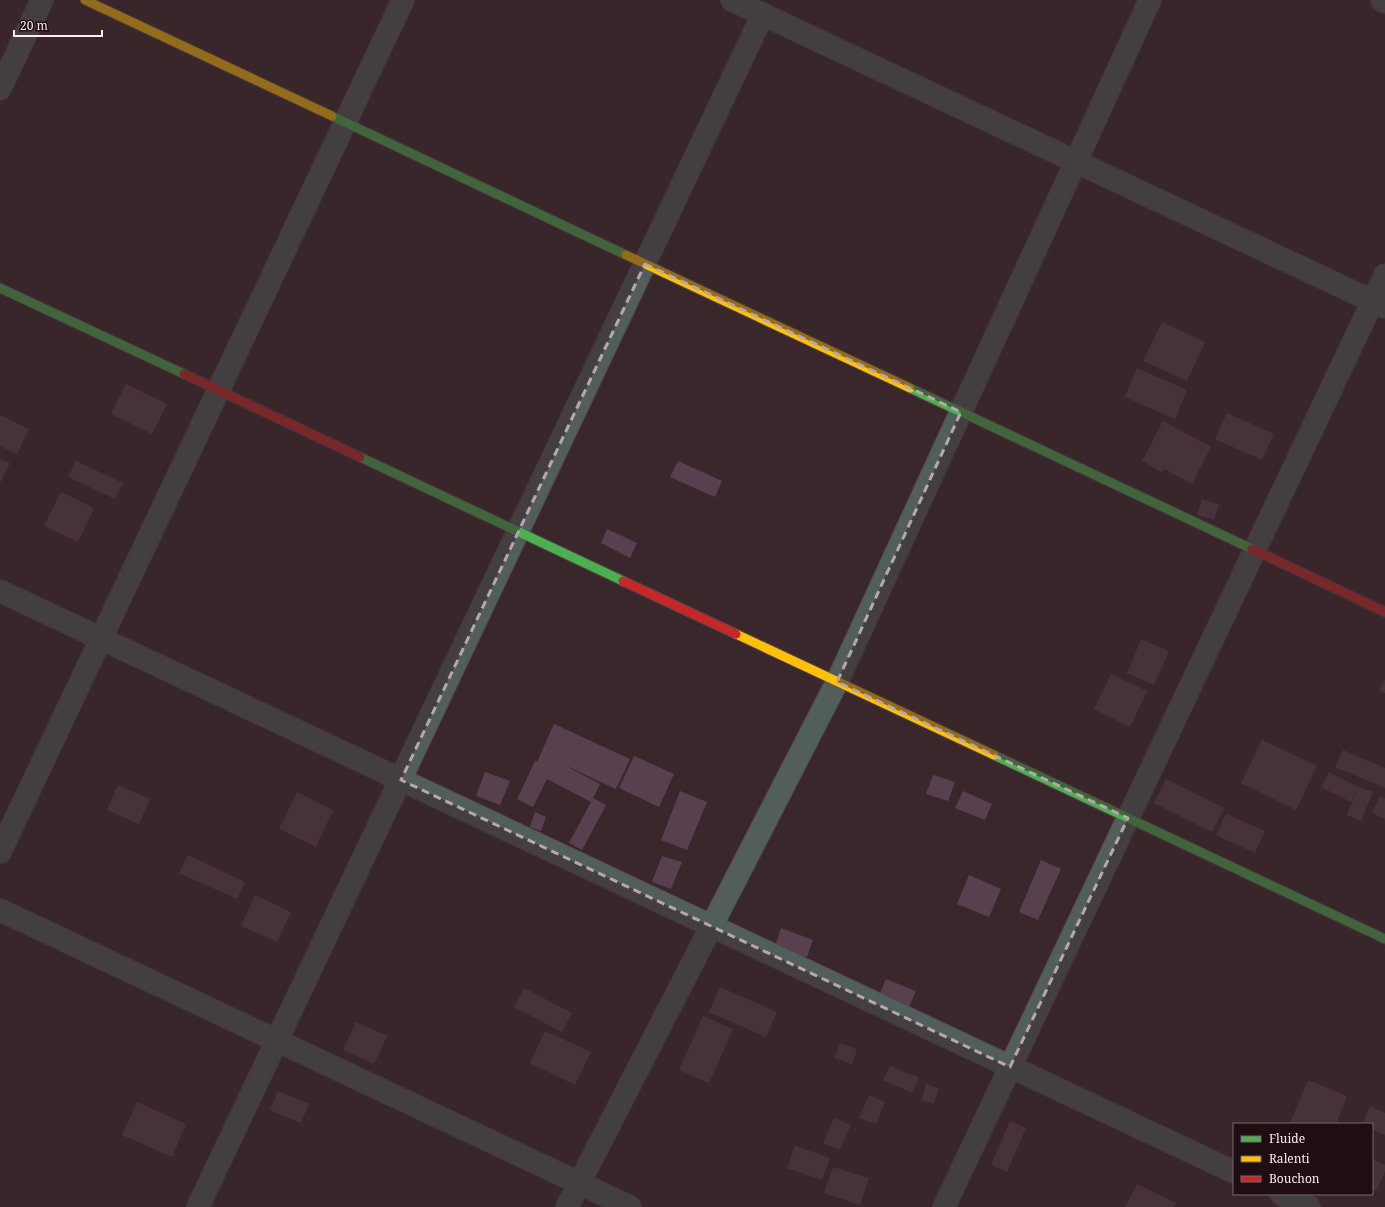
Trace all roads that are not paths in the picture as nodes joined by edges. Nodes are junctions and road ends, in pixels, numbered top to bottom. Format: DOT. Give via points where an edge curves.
graph roads {
  1 [pos="42,0"];
  2 [pos="85,0"];
  3 [pos="403,0"];
  4 [pos="732,0"];
  5 [pos="1150,0"];
  6 [pos="1382,0"];
  7 [pos="1385,2"];
  8 [pos="763,14"];
  9 [pos="0,90"];
  10 [pos="345,123"];
  11 [pos="1076,162"];
  12 [pos="645,264"];
  13 [pos="1385,275"];
  14 [pos="0,288"];
  15 [pos="1379,304"];
  16 [pos="218,390"];
  17 [pos="961,412"];
  18 [pos="518,531"];
  19 [pos="1254,550"];
  20 [pos="0,591"];
  21 [pos="1385,612"];
  22 [pos="101,639"];
  23 [pos="838,682"];
  24 [pos="400,780"];
  25 [pos="1128,818"];
  26 [pos="0,852"];
  27 [pos="0,910"];
  28 [pos="712,926"];
  29 [pos="1385,939"];
  30 [pos="277,1041"];
  31 [pos="1010,1067"];
  32 [pos="1233,1172"];
  33 [pos="579,1183"];
  34 [pos="1283,1195"];
  35 [pos="198,1207"];
  36 [pos="567,1207"];
  37 [pos="630,1207"];
  38 [pos="944,1207"];
  39 [pos="1309,1207"];
  1 -- 9 [label="street"];
  2 -- 10 [label="street"];
  3 -- 10 [label="street"];
  4 -- 8 [label="street"];
  5 -- 11 [label="street"];
  6 -- 7 [label="street"];
  8 -- 11 [label="street"];
  8 -- 12 [label="street"];
  10 -- 12 [label="street"];
  10 -- 16 [label="street"];
  11 -- 15 [label="street"];
  11 -- 17 [label="street"];
  12 -- 17 [label="street"];
  12 -- 18 [label="street"];
  13 -- 15 [label="street"];
  14 -- 16 [label="street"];
  15 -- 19 [label="street"];
  16 -- 18 [label="street"];
  16 -- 22 [label="street"];
  17 -- 19 [label="street"];
  17 -- 23 [label="street"];
  18 -- 23 [label="street"];
  18 -- 24 [label="street"];
  19 -- 21 [label="street"];
  19 -- 25 [label="street"];
  20 -- 22 [label="street"];
  22 -- 24 [label="street"];
  22 -- 26 [label="street"];
  23 -- 25 [label="street"];
  23 -- 28 [label="street"];
  24 -- 28 [label="street"];
  24 -- 30 [label="street"];
  25 -- 29 [label="street"];
  25 -- 31 [label="street"];
  27 -- 30 [label="street"];
  28 -- 31 [label="street"];
  28 -- 33 [label="street"];
  30 -- 33 [label="street"];
  30 -- 35 [label="street"];
  31 -- 32 [label="street"];
  31 -- 38 [label="street"];
  33 -- 36 [label="street"];
  33 -- 37 [label="street"];
  34 -- 39 [label="street"];
}
